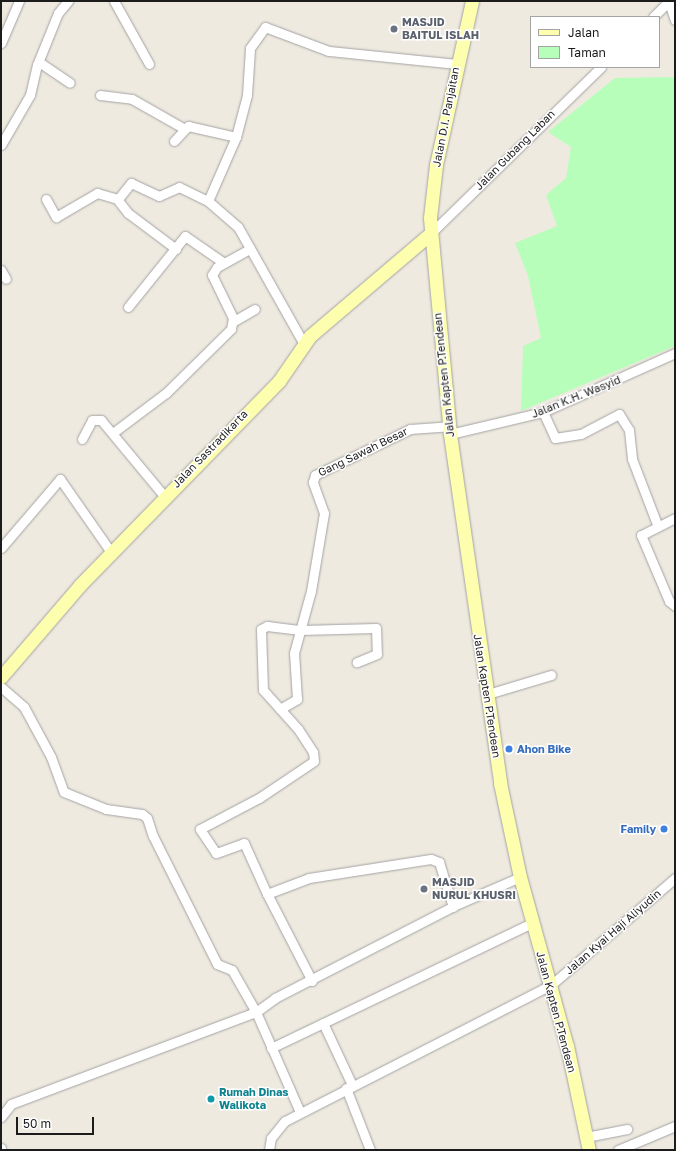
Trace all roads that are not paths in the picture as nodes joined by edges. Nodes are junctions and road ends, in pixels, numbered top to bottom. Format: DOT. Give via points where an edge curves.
graph roads {
  1 [pos="19,1"];
  2 [pos="68,1"];
  3 [pos="114,1"];
  4 [pos="472,1"];
  5 [pos="669,1"];
  6 [pos="654,16"];
  7 [pos="675,20"];
  8 [pos="1,43"];
  9 [pos="39,62"];
  10 [pos="149,64"];
  11 [pos="456,64"];
  12 [pos="600,68"];
  13 [pos="70,83"];
  14 [pos="100,95"];
  15 [pos="183,128"];
  16 [pos="236,138"];
  17 [pos="174,141"];
  18 [pos="1,145"];
  19 [pos="46,198"];
  20 [pos="117,199"];
  21 [pos="208,200"];
  22 [pos="430,234"];
  23 [pos="176,249"];
  24 [pos="250,249"];
  25 [pos="224,263"];
  26 [pos="1,270"];
  27 [pos="6,279"];
  28 [pos="128,307"];
  29 [pos="255,309"];
  30 [pos="234,321"];
  31 [pos="304,344"];
  32 [pos="675,353"];
  33 [pos="543,412"];
  34 [pos="449,430"];
  35 [pos="114,432"];
  36 [pos="82,439"];
  37 [pos="164,496"];
  38 [pos="675,518"];
  39 [pos="657,524"];
  40 [pos="1,548"];
  41 [pos="111,552"];
  42 [pos="675,606"];
  43 [pos="301,630"];
  44 [pos="357,662"];
  45 [pos="551,675"];
  46 [pos="1,678"];
  47 [pos="1,687"];
  48 [pos="488,694"];
  49 [pos="280,710"];
  50 [pos="520,877"];
  51 [pos="675,878"];
  52 [pos="267,894"];
  53 [pos="452,907"];
  54 [pos="532,923"];
  55 [pos="312,981"];
  56 [pos="551,985"];
  57 [pos="256,1012"];
  58 [pos="323,1023"];
  59 [pos="271,1048"];
  60 [pos="349,1087"];
  61 [pos="300,1112"];
  62 [pos="1,1117"];
  63 [pos="675,1126"];
  64 [pos="628,1129"];
  65 [pos="588,1144"];
  66 [pos="269,1150"];
  67 [pos="370,1150"];
  68 [pos="618,1150"];
  1 -- 8 [label="street"];
  2 -- 9 [label="street" via="58,13"];
  3 -- 10 [label="street"];
  4 -- 11 [label="street, Jalan D.I. Panjaitan"];
  5 -- 6 [label="street"];
  5 -- 7 [label="street"];
  9 -- 13 [label="street"];
  9 -- 18 [label="street" via="30,95"];
  11 -- 16 [label="street" via="329,51 264,26 250,48 247,95"];
  11 -- 22 [label="street, Jalan D.I. Panjaitan" via="436,165"];
  12 -- 22 [label="street, Jalan Gubang Laban"];
  14 -- 15 [label="street" via="132,99"];
  15 -- 16 [label="street" via="194,127"];
  15 -- 17 [label="street"];
  16 -- 21 [label="street"];
  19 -- 20 [label="street" via="56,217 97,193"];
  20 -- 21 [label="street" via="131,183 159,196 179,187"];
  20 -- 23 [label="street" via="128,212"];
  21 -- 24 [label="street" via="230,216"];
  22 -- 31 [label="street, Jalan Sastradikarta"];
  22 -- 34 [label="street, Jalan Kapten P.Tendean"];
  23 -- 25 [label="street" via="187,236"];
  23 -- 28 [label="street"];
  24 -- 25 [label="street"];
  24 -- 31 [label="street"];
  25 -- 30 [label="street" via="213,272 212,279"];
  26 -- 27 [label="street"];
  29 -- 30 [label="street"];
  30 -- 35 [label="street" via="227,334 166,393"];
  31 -- 37 [label="street, Jalan Sastradikarta" via="279,381"];
  32 -- 33 [label="street, Jalan K.H. Wasyid"];
  33 -- 34 [label="street, Jalan K.H. Wasyid"];
  33 -- 39 [label="street" via="555,438 581,434 619,414 629,430 632,459"];
  34 -- 43 [label="street, Gang Sawah Besar" via="410,429 315,475 313,482 324,513"];
  34 -- 48 [label="street, Jalan Kapten P.Tendean"];
  35 -- 36 [label="street" via="95,418"];
  35 -- 37 [label="street"];
  37 -- 41 [label="street, Jalan Sastradikarta"];
  38 -- 39 [label="street"];
  39 -- 42 [label="street" via="641,534 669,601"];
  40 -- 41 [label="street" via="60,479"];
  41 -- 46 [label="street, Jalan Sastradikarta"];
  43 -- 44 [label="street" via="376,628 378,654"];
  43 -- 49 [label="street, Gang Sawah Besar" via="294,653 296,701"];
  43 -- 49 [label="street" via="267,626 261,629 262,687"];
  45 -- 48 [label="street"];
  47 -- 57 [label="street" via="24,707 51,757 64,792 106,809 142,814 147,818 217,964 232,970"];
  48 -- 50 [label="street, Jalan Kapten P.Tendean" via="500,783"];
  49 -- 52 [label="street" via="313,752 312,764 259,798 200,829 216,852 244,843"];
  50 -- 53 [label="street"];
  50 -- 54 [label="street, Jalan Kapten P.Tendean"];
  51 -- 56 [label="street, Jalan Kyai Haji Aliyudin"];
  52 -- 53 [label="street" via="309,878 431,859 439,862"];
  52 -- 55 [label="street"];
  53 -- 55 [label="street"];
  54 -- 56 [label="street, Jalan Kapten P.Tendean"];
  54 -- 58 [label="street"];
  55 -- 57 [label="street" via="275,998"];
  56 -- 60 [label="street, Jalan Kyai Haji Aliyudin"];
  56 -- 65 [label="street, Jalan Kapten P.Tendean"];
  57 -- 59 [label="street"];
  57 -- 62 [label="street" via="11,1104"];
  58 -- 59 [label="street"];
  58 -- 60 [label="street"];
  59 -- 61 [label="street"];
  60 -- 61 [label="street, Jalan Kyai Haji Aliyudin"];
  60 -- 67 [label="street"];
  61 -- 66 [label="street, Jalan Kyai Haji Aliyudin" via="278,1126"];
  63 -- 68 [label="street"];
  64 -- 65 [label="street"];
}
